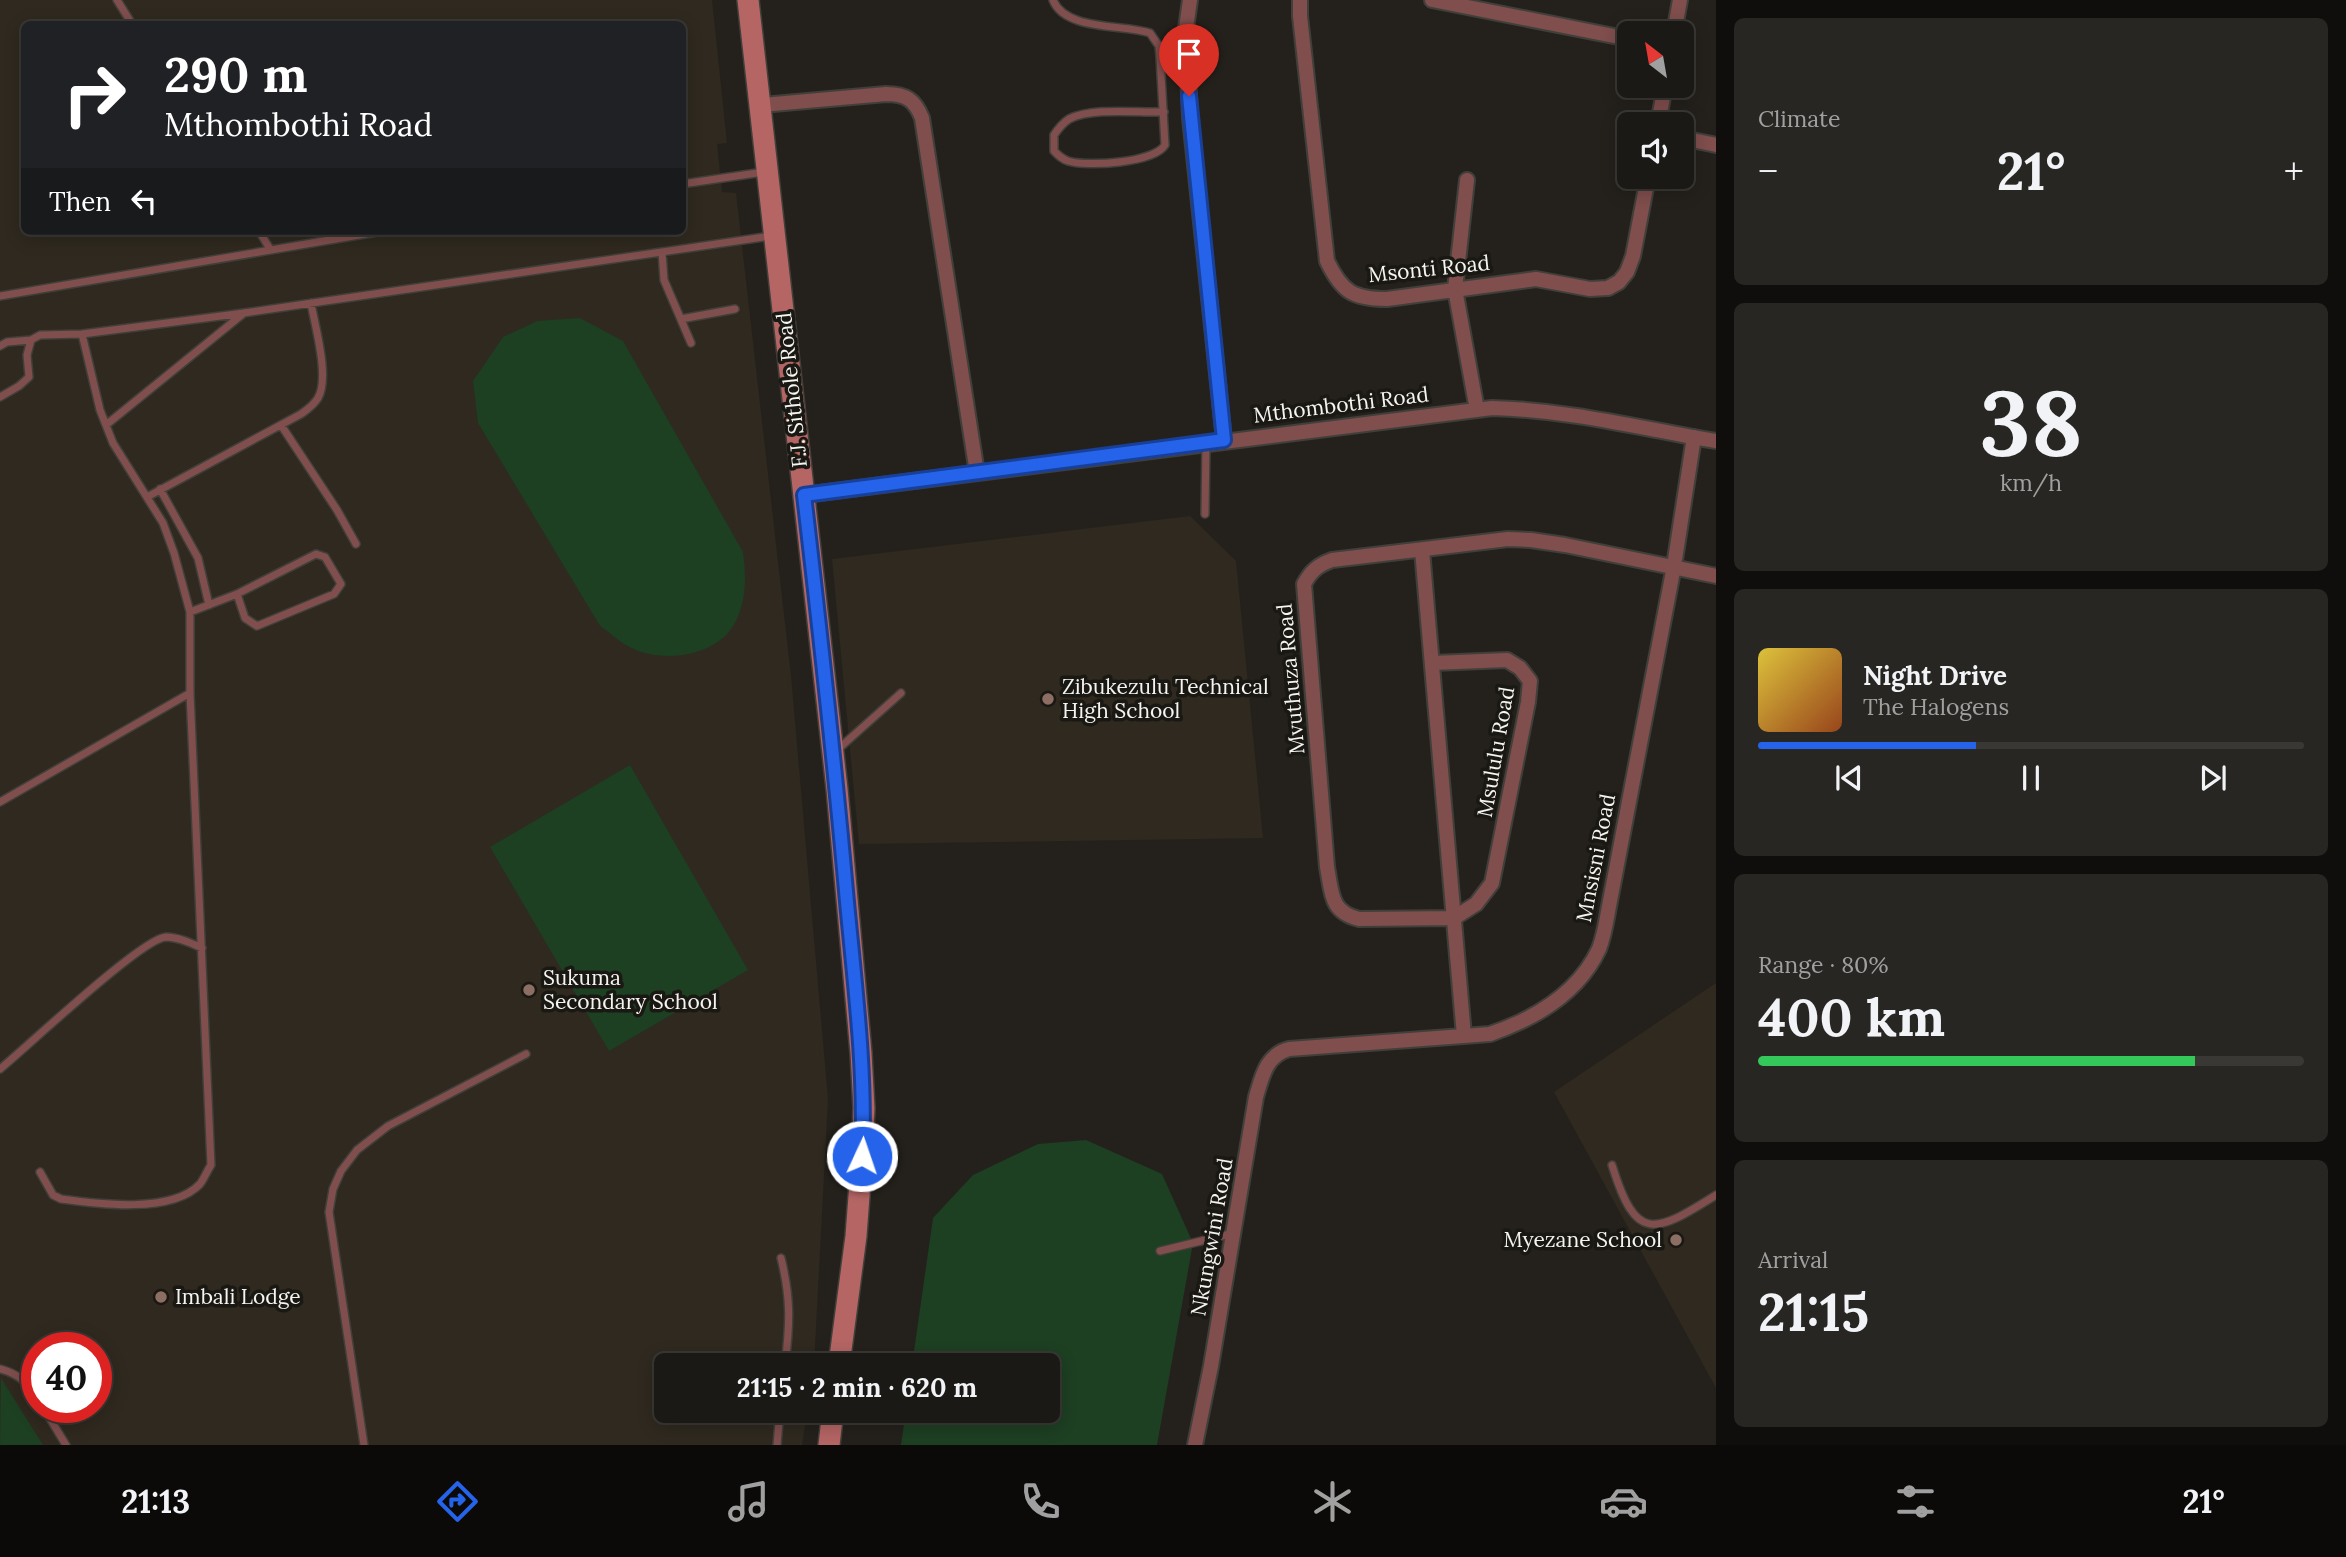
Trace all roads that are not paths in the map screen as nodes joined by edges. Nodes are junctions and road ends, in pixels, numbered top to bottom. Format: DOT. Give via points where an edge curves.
graph roads {
  1 [pos="117,0"];
  2 [pos="748,0"];
  3 [pos="1053,0"];
  4 [pos="1190,0"];
  5 [pos="1300,0"];
  6 [pos="1432,0"];
  7 [pos="1680,0"];
  8 [pos="130,21"];
  9 [pos="1676,21"];
  10 [pos="1617,37"];
  11 [pos="761,104"];
  12 [pos="1164,112"];
  13 [pos="1694,140"];
  14 [pos="1716,145"];
  15 [pos="768,171"];
  16 [pos="1467,180"];
  17 [pos="686,183"];
  18 [pos="1646,189"];
  19 [pos="261,235"];
  20 [pos="358,235"];
  21 [pos="775,236"];
  22 [pos="270,249"];
  23 [pos="662,252"];
  24 [pos="1455,289"];
  25 [pos="0,296"];
  26 [pos="311,303"];
  27 [pos="735,309"];
  28 [pos="244,313"];
  29 [pos="681,319"];
  30 [pos="82,334"];
  31 [pos="31,340"];
  32 [pos="691,343"];
  33 [pos="0,346"];
  34 [pos="0,397"];
  35 [pos="1477,410"];
  36 [pos="106,425"];
  37 [pos="281,425"];
  38 [pos="1694,437"];
  39 [pos="1224,440"];
  40 [pos="1716,441"];
  41 [pos="1206,442"];
  42 [pos="977,472"];
  43 [pos="160,489"];
  44 [pos="804,495"];
  45 [pos="147,497"];
  46 [pos="1205,513"];
  47 [pos="356,544"];
  48 [pos="1422,550"];
  49 [pos="1674,566"];
  50 [pos="1716,576"];
  51 [pos="237,594"];
  52 [pos="209,605"];
  53 [pos="190,612"];
  54 [pos="1432,663"];
  55 [pos="190,693"];
  56 [pos="901,693"];
  57 [pos="833,754"];
  58 [pos="0,802"];
  59 [pos="1454,918"];
  60 [pos="202,948"];
  61 [pos="1464,1036"];
  62 [pos="1289,1049"];
  63 [pos="526,1054"];
  64 [pos="0,1069"];
  65 [pos="1612,1165"];
  66 [pos="40,1172"];
  67 [pos="1716,1195"];
  68 [pos="1234,1233"];
  69 [pos="1160,1251"];
  70 [pos="780,1258"];
  71 [pos="786,1353"];
  72 [pos="841,1353"];
  73 [pos="0,1369"];
  74 [pos="21,1378"];
  75 [pos="53,1423"];
  76 [pos="779,1423"];
  77 [pos="832,1423"];
  78 [pos="66,1445"];
  79 [pos="363,1445"];
  80 [pos="777,1445"];
  81 [pos="829,1445"];
  82 [pos="1195,1445"];
  1 -- 8 [label="lane"];
  2 -- 11 [label="street, F.J. Sithole Road"];
  3 -- 12 [label="lane" via="1063,14 1075,20 1150,33 1159,46"];
  4 -- 39 [label="street" via="1186,28 1190,118"];
  5 -- 24 [label="street, Msonti Road" via="1327,261 1336,281 1366,299"];
  6 -- 10 [label="street"];
  7 -- 9 [label="street"];
  11 -- 15 [label="street, F.J. Sithole Road"];
  11 -- 42 [label="street" via="900,94 918,106"];
  12 -- 12 [label="lane" via="1165,145 1155,155 1083,164 1060,158 1054,151 1059,128 1080,115"];
  13 -- 14 [label="street"];
  15 -- 17 [label="lane"];
  15 -- 21 [label="street, F.J. Sithole Road"];
  16 -- 24 [label="street"];
  18 -- 24 [label="street, Msonti Road" via="1627,272 1608,288 1536,279"];
  19 -- 22 [label="lane"];
  20 -- 22 [label="lane"];
  21 -- 23 [label="lane"];
  21 -- 44 [label="street, F.J. Sithole Road"];
  22 -- 25 [label="lane"];
  23 -- 26 [label="lane"];
  23 -- 29 [label="lane" via="664,280"];
  24 -- 35 [label="street"];
  26 -- 28 [label="lane"];
  26 -- 37 [label="lane" via="323,384 312,406"];
  27 -- 29 [label="lane"];
  28 -- 30 [label="lane"];
  28 -- 36 [label="lane"];
  29 -- 32 [label="lane"];
  30 -- 31 [label="lane" via="40,335"];
  30 -- 36 [label="lane"];
  31 -- 33 [label="lane"];
  31 -- 34 [label="lane" via="29,377"];
  35 -- 38 [label="street, Mthombothi Road" via="1538,409"];
  35 -- 39 [label="street, Mthombothi Road"];
  36 -- 45 [label="lane"];
  37 -- 43 [label="lane"];
  37 -- 47 [label="lane"];
  38 -- 40 [label="street, Mthombothi Road"];
  38 -- 49 [label="street, Mnsisni Road"];
  39 -- 41 [label="street, Mthombothi Road"];
  41 -- 42 [label="street, Mthombothi Road"];
  41 -- 46 [label="lane"];
  42 -- 44 [label="street, Mthombothi Road"];
  43 -- 45 [label="lane"];
  43 -- 52 [label="lane" via="198,558"];
  44 -- 57 [label="street, F.J. Sithole Road"];
  45 -- 53 [label="lane" via="163,523"];
  48 -- 49 [label="street, Mvuthuza Road" via="1531,540"];
  48 -- 54 [label="street, Msululu Road"];
  48 -- 59 [label="street, Mvuthuza Road" via="1332,560 1320,564 1304,584 1327,867 1333,900 1345,915 1359,919"];
  49 -- 50 [label="street, Mvuthuza Road"];
  49 -- 61 [label="street, Mnsisni Road" via="1600,947 1583,976 1550,1006 1490,1034"];
  51 -- 51 [label="lane" via="316,554 324,557 341,584 334,594 257,626 245,618"];
  51 -- 52 [label="lane"];
  52 -- 53 [label="lane"];
  53 -- 55 [label="lane"];
  54 -- 59 [label="street, Msululu Road"];
  54 -- 59 [label="street, Msululu Road" via="1507,660 1530,681 1495,874 1483,899"];
  55 -- 58 [label="lane"];
  55 -- 60 [label="lane"];
  56 -- 57 [label="lane"];
  57 -- 72 [label="street, F.J. Sithole Road" via="864,1108 856,1236"];
  59 -- 61 [label="street, Msululu Road"];
  60 -- 64 [label="lane" via="163,937 144,948"];
  60 -- 66 [label="lane" via="211,1165 201,1184 159,1202 114,1206 61,1199"];
  61 -- 62 [label="street, Mnsisni Road"];
  62 -- 68 [label="street, Nkungwini Road" via="1268,1064 1256,1097"];
  63 -- 79 [label="lane" via="388,1126 357,1150 332,1188 329,1212"];
  65 -- 67 [label="lane" via="1622,1198 1635,1218 1647,1223 1664,1224"];
  68 -- 69 [label="lane"];
  68 -- 82 [label="street, Nkungwini Road"];
  70 -- 71 [label="lane" via="789,1292"];
  73 -- 74 [label="lane"];
  75 -- 78 [label="lane"];
  76 -- 80 [label="lane"];
  77 -- 81 [label="street"];
}
